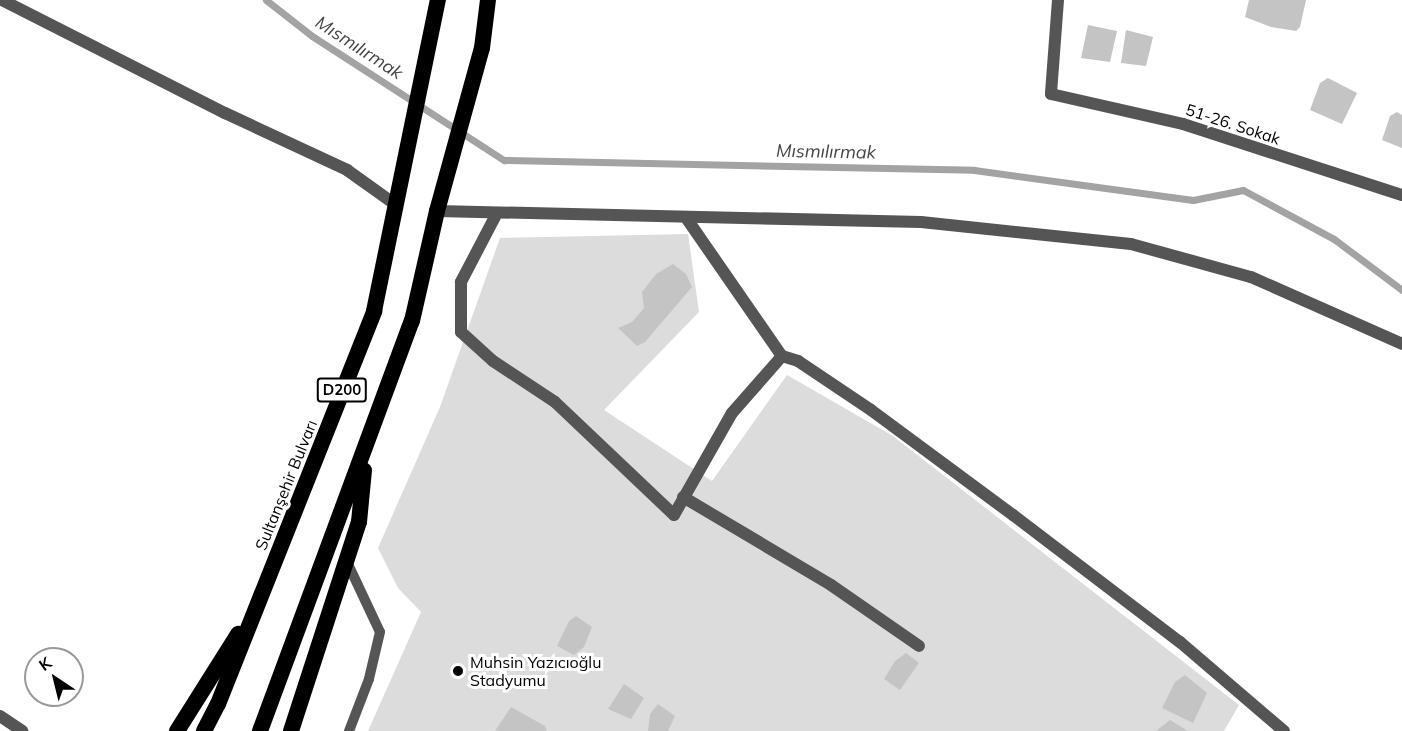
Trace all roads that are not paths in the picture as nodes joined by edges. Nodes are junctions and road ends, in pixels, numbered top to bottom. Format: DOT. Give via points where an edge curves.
graph roads {
  1 [pos="2,0"];
  2 [pos="438,0"];
  3 [pos="488,0"];
  4 [pos="1058,0"];
  5 [pos="1402,195"];
  6 [pos="396,205"];
  7 [pos="436,211"];
  8 [pos="497,213"];
  9 [pos="687,219"];
  10 [pos="1402,344"];
  11 [pos="782,356"];
  12 [pos="367,443"];
  13 [pos="683,496"];
  14 [pos="346,562"];
  15 [pos="256,609"];
  16 [pos="919,646"];
  17 [pos="0,716"];
  18 [pos="22,731"];
  19 [pos="177,731"];
  20 [pos="204,731"];
  21 [pos="260,731"];
  22 [pos="291,731"];
  23 [pos="348,731"];
  24 [pos="1284,731"];
  1 -- 6 [label="street" via="225,113 348,170"];
  2 -- 6 [label="highway, Sultanşehir Bulvarı / D200"];
  3 -- 7 [label="highway, D200" via="482,48"];
  4 -- 5 [label="street, 51-26. Sokak" via="1051,94 1183,124"];
  6 -- 15 [label="highway, Sultanşehir Bulvarı / D200" via="374,311"];
  7 -- 8 [label="street"];
  7 -- 12 [label="highway, D200" via="412,321"];
  8 -- 9 [label="street"];
  8 -- 13 [label="street" via="461,282 461,332 493,361 555,402 674,515"];
  9 -- 10 [label="street" via="921,222 1131,244 1251,277"];
  9 -- 11 [label="street"];
  11 -- 13 [label="street" via="732,413"];
  11 -- 24 [label="street" via="798,361 871,410 1014,515 1180,642"];
  12 -- 14 [label="highway" via="359,522"];
  12 -- 21 [label="highway, D200"];
  13 -- 16 [label="street" via="831,585"];
  14 -- 22 [label="highway"];
  14 -- 23 [label="lane" via="380,632 369,679"];
  15 -- 19 [label="highway"];
  15 -- 20 [label="highway, Sultanşehir Bulvarı / D200"];
  17 -- 18 [label="street"];
}
